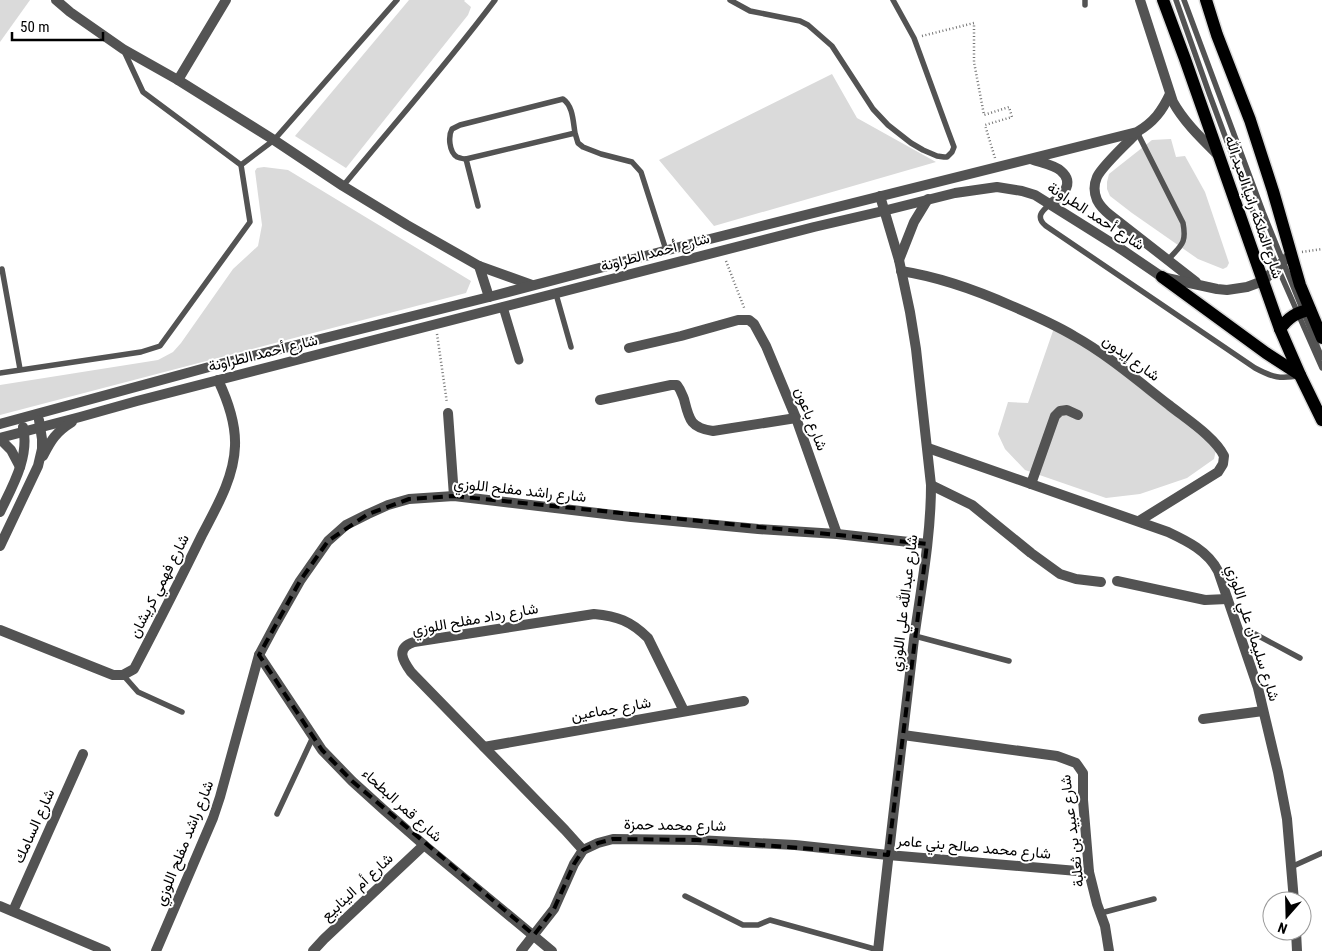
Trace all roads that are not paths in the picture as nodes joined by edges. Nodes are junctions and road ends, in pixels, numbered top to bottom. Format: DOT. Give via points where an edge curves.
graph roads {
  1 [pos="56,0"];
  2 [pos="226,0"];
  3 [pos="397,0"];
  4 [pos="495,0"];
  5 [pos="730,0"];
  6 [pos="893,0"];
  7 [pos="1140,0"];
  8 [pos="1163,0"];
  9 [pos="1176,0"];
  10 [pos="1184,0"];
  11 [pos="1206,0"];
  12 [pos="123,49"];
  13 [pos="178,80"];
  14 [pos="1170,94"];
  15 [pos="575,132"];
  16 [pos="1137,132"];
  17 [pos="274,140"];
  18 [pos="1220,156"];
  19 [pos="466,159"];
  20 [pos="1031,159"];
  21 [pos="241,165"];
  22 [pos="343,186"];
  23 [pos="880,196"];
  24 [pos="928,199"];
  25 [pos="1050,204"];
  26 [pos="478,206"];
  27 [pos="883,211"];
  28 [pos="666,250"];
  29 [pos="1168,260"];
  30 [pos="1283,261"];
  31 [pos="900,265"];
  32 [pos="479,266"];
  33 [pos="2,269"];
  34 [pos="1162,277"];
  35 [pos="1262,281"];
  36 [pos="532,285"];
  37 [pos="1200,285"];
  38 [pos="556,294"];
  39 [pos="489,297"];
  40 [pos="503,307"];
  41 [pos="1303,311"];
  42 [pos="1280,329"];
  43 [pos="1322,338"];
  44 [pos="571,347"];
  45 [pos="629,348"];
  46 [pos="1322,358"];
  47 [pos="519,360"];
  48 [pos="1322,368"];
  49 [pos="20,369"];
  50 [pos="0,373"];
  51 [pos="1300,376"];
  52 [pos="218,380"];
  53 [pos="600,400"];
  54 [pos="448,413"];
  55 [pos="38,414"];
  56 [pos="1078,415"];
  57 [pos="80,418"];
  58 [pos="796,418"];
  59 [pos="22,419"];
  60 [pos="1322,420"];
  61 [pos="0,424"];
  62 [pos="40,427"];
  63 [pos="24,432"];
  64 [pos="0,439"];
  65 [pos="928,448"];
  66 [pos="38,466"];
  67 [pos="20,467"];
  68 [pos="1031,484"];
  69 [pos="931,485"];
  70 [pos="454,496"];
  71 [pos="0,512"];
  72 [pos="1138,521"];
  73 [pos="837,534"];
  74 [pos="927,544"];
  75 [pos="0,546"];
  76 [pos="1117,581"];
  77 [pos="1101,582"];
  78 [pos="1228,599"];
  79 [pos="0,630"];
  80 [pos="1238,632"];
  81 [pos="915,636"];
  82 [pos="259,655"];
  83 [pos="1300,658"];
  84 [pos="1009,660"];
  85 [pos="123,675"];
  86 [pos="744,702"];
  87 [pos="684,711"];
  88 [pos="1263,711"];
  89 [pos="182,712"];
  90 [pos="1203,719"];
  91 [pos="902,735"];
  92 [pos="314,737"];
  93 [pos="484,747"];
  94 [pos="83,754"];
  95 [pos="277,814"];
  96 [pos="424,845"];
  97 [pos="584,850"];
  98 [pos="1322,853"];
  99 [pos="888,855"];
  100 [pos="1291,867"];
  101 [pos="1089,872"];
  102 [pos="1293,891"];
  103 [pos="685,896"];
  104 [pos="1154,899"];
  105 [pos="0,906"];
  106 [pos="13,911"];
  107 [pos="1101,913"];
  108 [pos="534,935"];
  109 [pos="106,951"];
  110 [pos="156,951"];
  111 [pos="313,951"];
  112 [pos="521,951"];
  113 [pos="552,951"];
  114 [pos="878,951"];
  115 [pos="1109,951"];
  1 -- 12 [label="street"];
  2 -- 13 [label="street"];
  3 -- 17 [label="lane"];
  4 -- 22 [label="lane"];
  5 -- 6 [label="lane" via="750,11 808,25 832,46 873,109 888,125 923,150 944,158 954,147 914,38"];
  7 -- 14 [label="street"];
  8 -- 18 [label="main road, شارع الملكة رانيا العبد الله"];
  9 -- 30 [label="lane" via="1254,214"];
  10 -- 30 [label="lane"];
  11 -- 30 [label="main road, شارع الملكة رانيا العبد الله" via="1273,191"];
  12 -- 13 [label="street"];
  12 -- 21 [label="lane" via="143,92"];
  13 -- 17 [label="street"];
  14 -- 16 [label="street, شارع أحمد الطراونة" via="1157,116"];
  14 -- 18 [label="street" via="1177,110"];
  15 -- 19 [label="lane"];
  15 -- 19 [label="lane" via="570,105 563,98 557,99 452,129 449,135 452,152"];
  15 -- 28 [label="lane" via="578,143 583,147 632,162 641,172"];
  16 -- 20 [label="street, شارع أحمد الطراونة"];
  16 -- 29 [label="lane" via="1183,223 1184,241"];
  16 -- 29 [label="street" via="1097,176 1096,199 1110,216"];
  17 -- 21 [label="lane"];
  17 -- 22 [label="street"];
  18 -- 35 [label="main road, شارع الملكة رانيا العبد الله"];
  19 -- 26 [label="lane"];
  20 -- 23 [label="street, شارع أحمد الطراونة"];
  20 -- 25 [label="street" via="1062,171 1066,178 1066,190"];
  21 -- 49 [label="lane" via="250,222 160,346 141,352"];
  22 -- 32 [label="street"];
  23 -- 27 [label="street, شارع عبدالله علي اللوزي"];
  23 -- 28 [label="street, شارع أحمد الطراونة"];
  24 -- 25 [label="street, شارع أحمد الطراونة" via="997,187 1036,195"];
  24 -- 27 [label="street, شارع أحمد الطراونة"];
  24 -- 31 [label="street" via="914,222"];
  25 -- 34 [label="street, شارع أحمد الطراونة"];
  25 -- 51 [label="lane" via="1042,211 1042,224 1255,368 1276,378"];
  27 -- 31 [label="street, شارع عبدالله علي اللوزي"];
  27 -- 38 [label="street, شارع أحمد الطراونة"];
  28 -- 36 [label="street, شارع أحمد الطراونة"];
  29 -- 37 [label="street"];
  30 -- 35 [label="street, شارع أحمد الطراونة"];
  30 -- 41 [label="lane"];
  30 -- 41 [label="main road, شارع الملكة رانيا العبد الله" via="1300,285"];
  31 -- 65 [label="street, شارع عبدالله علي اللوزي" via="916,350"];
  31 -- 72 [label="street, شارع إيدون" via="978,291 1074,336 1119,366 1216,444 1224,456 1218,472"];
  32 -- 36 [label="street"];
  32 -- 39 [label="street"];
  33 -- 49 [label="lane"];
  34 -- 37 [label="street, شارع أحمد الطراونة"];
  34 -- 51 [label="main road"];
  35 -- 37 [label="street, شارع أحمد الطراونة" via="1235,289"];
  35 -- 42 [label="main road, شارع الملكة رانيا العبد الله"];
  36 -- 39 [label="street, شارع أحمد الطراونة"];
  38 -- 40 [label="street, شارع أحمد الطراونة"];
  38 -- 44 [label="lane"];
  39 -- 55 [label="street, شارع أحمد الطراونة" via="220,364"];
  40 -- 47 [label="street"];
  40 -- 52 [label="street, شارع أحمد الطراونة"];
  41 -- 42 [label="main road" via="1291,317"];
  41 -- 43 [label="main road, شارع الملكة رانيا العبد الله"];
  41 -- 46 [label="lane"];
  41 -- 48 [label="lane"];
  42 -- 51 [label="main road, شارع الملكة رانيا العبد الله"];
  45 -- 58 [label="street, شارع باعون" via="749,320 758,329"];
  49 -- 50 [label="lane"];
  51 -- 60 [label="main road, شارع الملكة رانيا العبد الله"];
  52 -- 57 [label="street, شارع أحمد الطراونة"];
  52 -- 85 [label="street, شارع فهمي كريشان" via="228,400 233,423 232,470 134,669"];
  53 -- 58 [label="street" via="671,385 681,390 692,422 709,431"];
  54 -- 70 [label="street"];
  55 -- 59 [label="street, شارع أحمد الطراونة"];
  55 -- 62 [label="street"];
  56 -- 68 [label="street" via="1060,410 1055,416"];
  57 -- 62 [label="street, شارع أحمد الطراونة"];
  57 -- 66 [label="street" via="54,437"];
  58 -- 73 [label="street, شارع باعون"];
  59 -- 61 [label="street, شارع أحمد الطراونة"];
  59 -- 63 [label="street"];
  62 -- 63 [label="street, شارع أحمد الطراونة"];
  62 -- 66 [label="street" via="42,449"];
  63 -- 64 [label="street, شارع أحمد الطراونة"];
  63 -- 67 [label="street"];
  64 -- 67 [label="street" via="11,450"];
  65 -- 68 [label="street, شارع سليمان علي اللوزي"];
  65 -- 69 [label="street, شارع عبدالله علي اللوزي"];
  66 -- 75 [label="street"];
  67 -- 71 [label="street"];
  68 -- 72 [label="street, شارع سليمان علي اللوزي"];
  69 -- 74 [label="street, شارع عبدالله علي اللوزي"];
  69 -- 77 [label="street" via="972,505 1060,574"];
  70 -- 73 [label="street, شارع راشد مفلح اللوزي" via="631,517"];
  70 -- 82 [label="street, شارع راشد مفلح اللوزي" via="388,505 346,525 328,541 300,581"];
  72 -- 78 [label="street, شارع سليمان علي اللوزي" via="1185,540 1212,560"];
  73 -- 74 [label="street, شارع راشد مفلح اللوزي"];
  74 -- 81 [label="street, شارع عبدالله علي اللوزي"];
  76 -- 78 [label="street" via="1205,600"];
  78 -- 80 [label="street, شارع سليمان علي اللوزي"];
  79 -- 85 [label="street" via="113,675"];
  80 -- 83 [label="lane" via="1255,634"];
  80 -- 88 [label="street, شارع سليمان علي اللوزي"];
  81 -- 84 [label="lane"];
  81 -- 91 [label="street, شارع عبدالله علي اللوزي"];
  82 -- 92 [label="street, شارع قمر البطحاء"];
  82 -- 110 [label="street, شارع راشد مفلح اللوزي" via="213,818"];
  85 -- 89 [label="lane" via="138,692"];
  86 -- 87 [label="street, شارع جماعين"];
  87 -- 93 [label="street, شارع جماعين"];
  87 -- 93 [label="street, شارع رداد مفلح اللوزي" via="648,638 632,624 612,616 594,614 414,642 407,646 402,654 404,662"];
  88 -- 90 [label="street"];
  88 -- 100 [label="street, شارع سليمان علي اللوزي" via="1287,819"];
  91 -- 99 [label="street, شارع عبدالله علي اللوزي"];
  91 -- 101 [label="street, شارع عبيد بن ثعلبة" via="1057,756 1076,763 1083,773"];
  92 -- 95 [label="lane"];
  92 -- 96 [label="street, شارع قمر البطحاء" via="352,781"];
  93 -- 97 [label="street, شارع رداد مفلح اللوزي"];
  94 -- 106 [label="street, شارع السامك"];
  96 -- 108 [label="street, شارع قمر البطحاء"];
  96 -- 111 [label="street, شارع أم الينابيع"];
  97 -- 99 [label="street, شارع محمد حمزة" via="613,839 697,840 795,845"];
  97 -- 108 [label="street" via="574,864 554,909"];
  98 -- 100 [label="lane"];
  99 -- 101 [label="street, شارع محمد صالح بني عامر"];
  99 -- 114 [label="street, شارع عبدالله علي اللوزي"];
  100 -- 102 [label="street, شارع سليمان علي اللوزي"];
  101 -- 107 [label="street, شارع عبيد بن ثعلبة"];
  103 -- 114 [label="lane" via="743,925 758,925 770,920"];
  104 -- 107 [label="lane"];
  105 -- 106 [label="street"];
  106 -- 109 [label="street"];
  107 -- 115 [label="street, شارع عبيد بن ثعلبة"];
  108 -- 112 [label="street"];
  108 -- 113 [label="street, شارع قمر البطحاء"];
}
